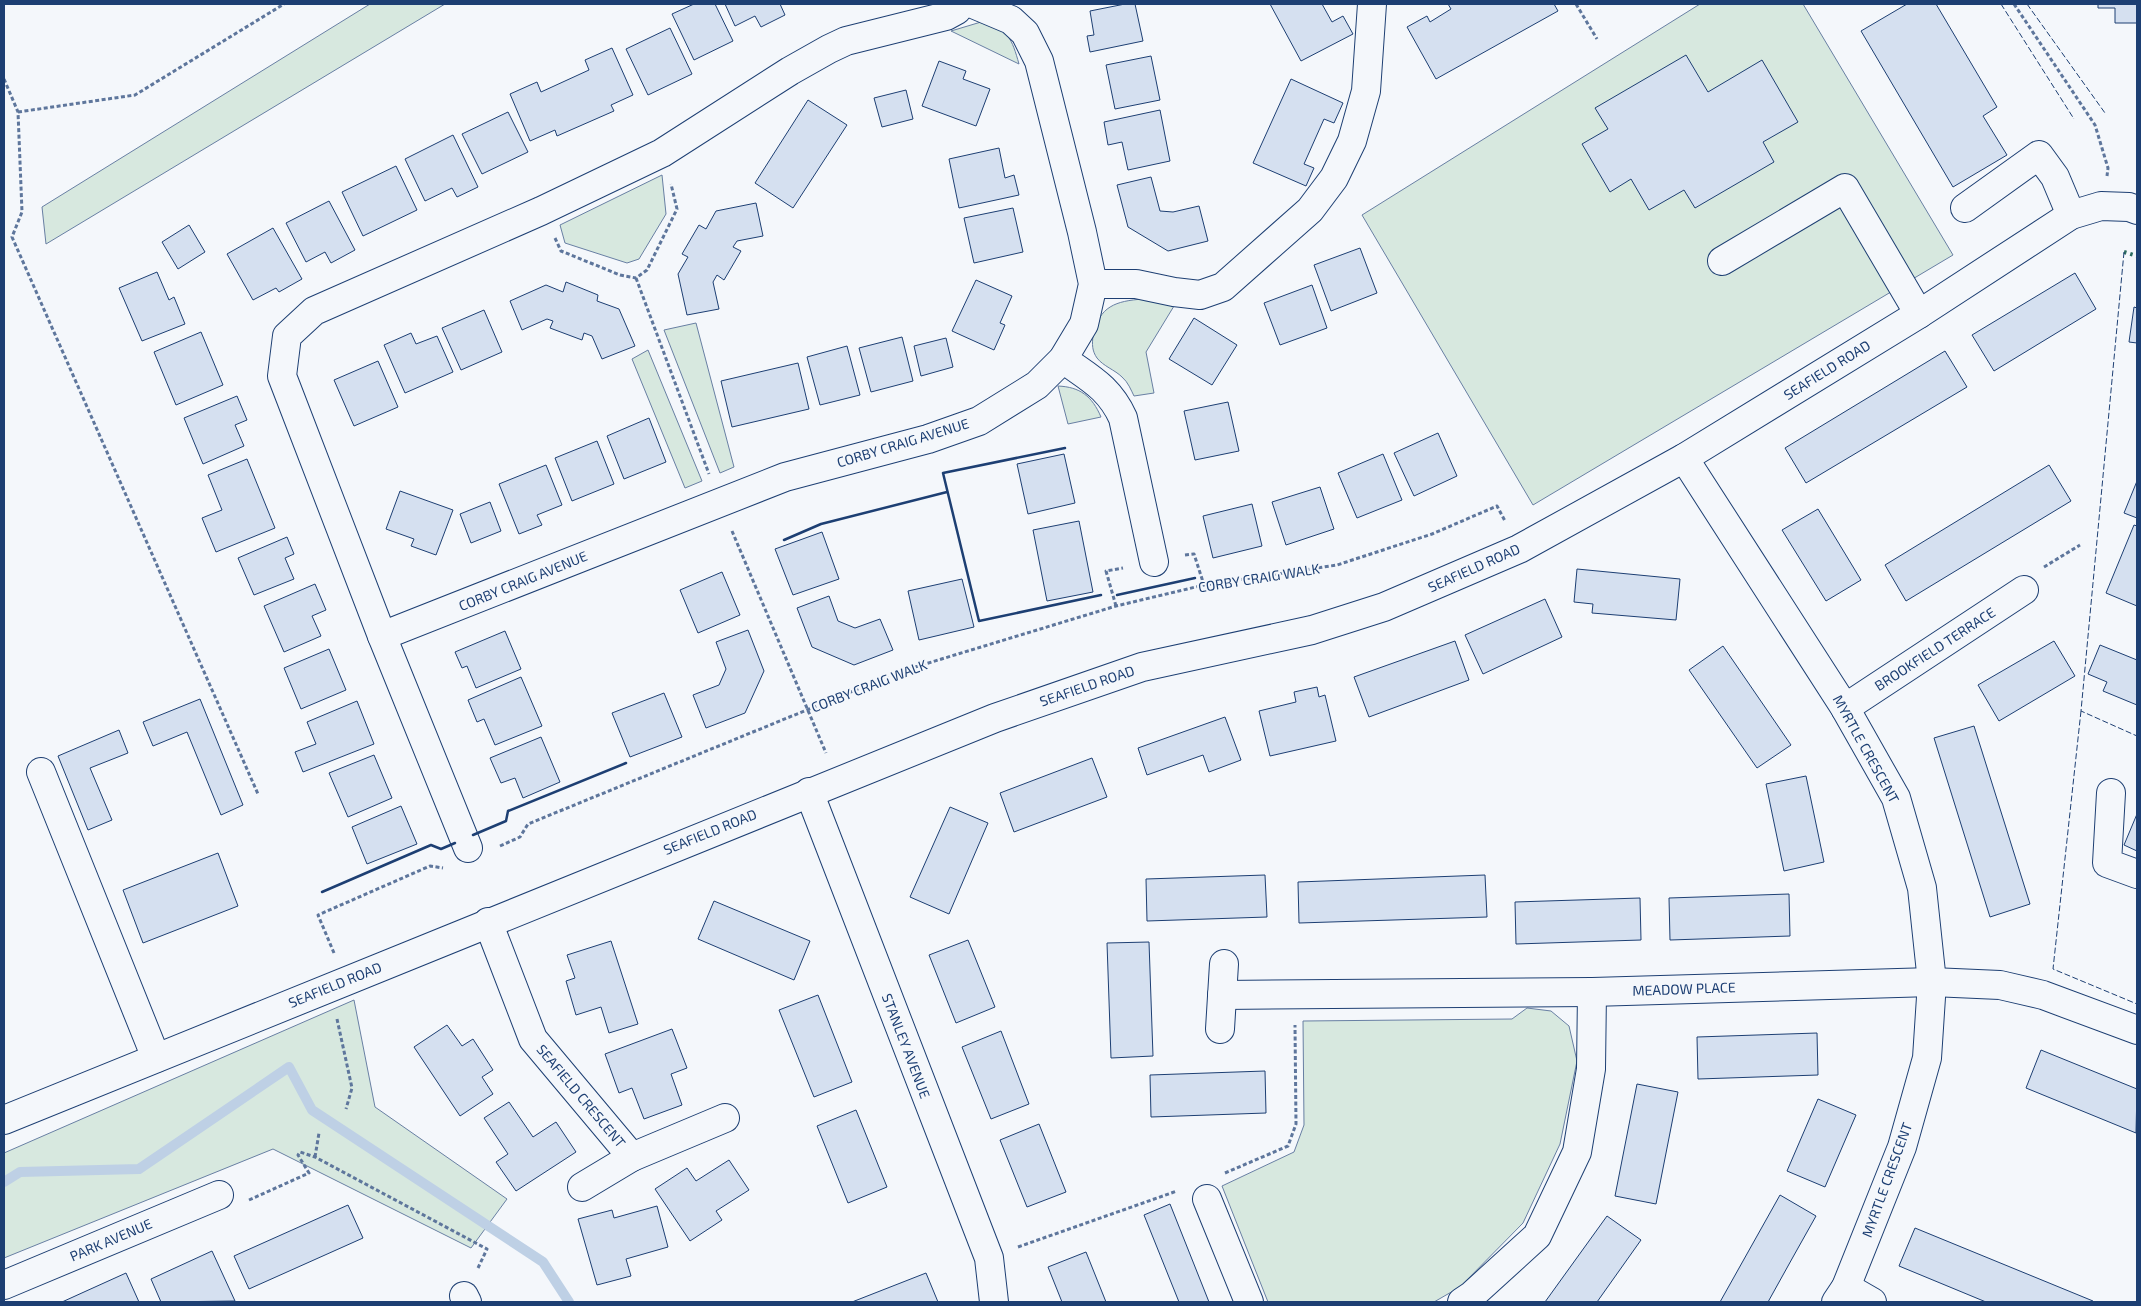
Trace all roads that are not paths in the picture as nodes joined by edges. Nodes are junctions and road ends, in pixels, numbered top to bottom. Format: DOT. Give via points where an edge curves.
graph roads {
  1 [pos="961,4"];
  2 [pos="973,4"];
  3 [pos="1372,4"];
  4 [pos="1964,208"];
  5 [pos="2137,210"];
  6 [pos="2071,215"];
  7 [pos="1722,261"];
  8 [pos="1092,284"];
  9 [pos="1919,314"];
  10 [pos="1063,359"];
  11 [pos="1684,458"];
  12 [pos="1154,562"];
  13 [pos="2024,590"];
  14 [pos="382,636"];
  15 [pos="1845,708"];
  16 [pos="41,772"];
  17 [pos="809,792"];
  18 [pos="2111,793"];
  19 [pos="468,848"];
  20 [pos="2137,874"];
  21 [pos="488,922"];
  22 [pos="1224,964"];
  23 [pos="1932,982"];
  24 [pos="1592,992"];
  25 [pos="1222,995"];
  26 [pos="1220,1029"];
  27 [pos="2137,1030"];
  28 [pos="156,1058"];
  29 [pos="725,1118"];
  30 [pos="4,1120"];
  31 [pos="632,1157"];
  32 [pos="582,1187"];
  33 [pos="1196,1194"];
  34 [pos="219,1195"];
  35 [pos="4,1285"];
  36 [pos="1841,1295"];
  37 [pos="994,1302"];
  38 [pos="1249,1302"];
  39 [pos="1462,1302"];
  40 [pos="1872,1302"];
  1 -- 14 [label="street" via="946,16 846,41 829,49 662,153 541,211 314,311 286,336 282,376"];
  2 -- 8 [label="street, CORBY CRAIG AVENUE" via="1011,20 1024,32 1039,62"];
  3 -- 8 [label="street" via="1366,91 1352,141 1334,178 1310,210 1223,287 1200,295 1136,284"];
  4 -- 6 [label="street" via="2039,155 2055,177"];
  5 -- 6 [label="street, SEAFIELD ROAD" via="2102,206"];
  6 -- 9 [label="street, SEAFIELD ROAD"];
  7 -- 9 [label="street" via="1845,188"];
  8 -- 10 [label="street, CORBY CRAIG AVENUE" via="1084,324"];
  9 -- 11 [label="street, SEAFIELD ROAD"];
  10 -- 12 [label="street" via="1105,389 1123,418"];
  10 -- 14 [label="street, CORBY CRAIG AVENUE" via="1037,385 979,421 928,439 784,477"];
  11 -- 15 [label="street, MYRTLE CRESCENT"];
  11 -- 17 [label="street, SEAFIELD ROAD" via="1519,549 1384,607 1312,630 1142,667 995,718"];
  13 -- 15 [label="street, BROOKFIELD TERRACE"];
  14 -- 19 [label="street"];
  15 -- 23 [label="street, MYRTLE CRESCENT" via="1896,798 1922,888"];
  16 -- 28 [label="street"];
  17 -- 21 [label="street, SEAFIELD ROAD"];
  17 -- 37 [label="street, STANLEY AVENUE" via="989,1258"];
  18 -- 20 [label="street" via="2107,863"];
  21 -- 28 [label="street, SEAFIELD ROAD"];
  21 -- 31 [label="street, SEAFIELD CRESCENT" via="533,1038"];
  22 -- 25 [label="street"];
  23 -- 24 [label="street, MEADOW PLACE"];
  23 -- 27 [label="street, MEADOW PLACE" via="2000,985 2043,995"];
  23 -- 36 [label="street, MYRTLE CRESCENT" via="1926,1058 1902,1147"];
  24 -- 25 [label="street, MEADOW PLACE"];
  24 -- 39 [label="street" via="1591,1069 1577,1152 1537,1236"];
  25 -- 26 [label="street"];
  28 -- 30 [label="street, SEAFIELD ROAD"];
  29 -- 31 [label="street, SEAFIELD CRESCENT"];
  31 -- 32 [label="street, SEAFIELD CRESCENT"];
  33 -- 38 [label="street"];
  34 -- 35 [label="street, PARK AVENUE"];
  36 -- 40 [label="street"];
}
